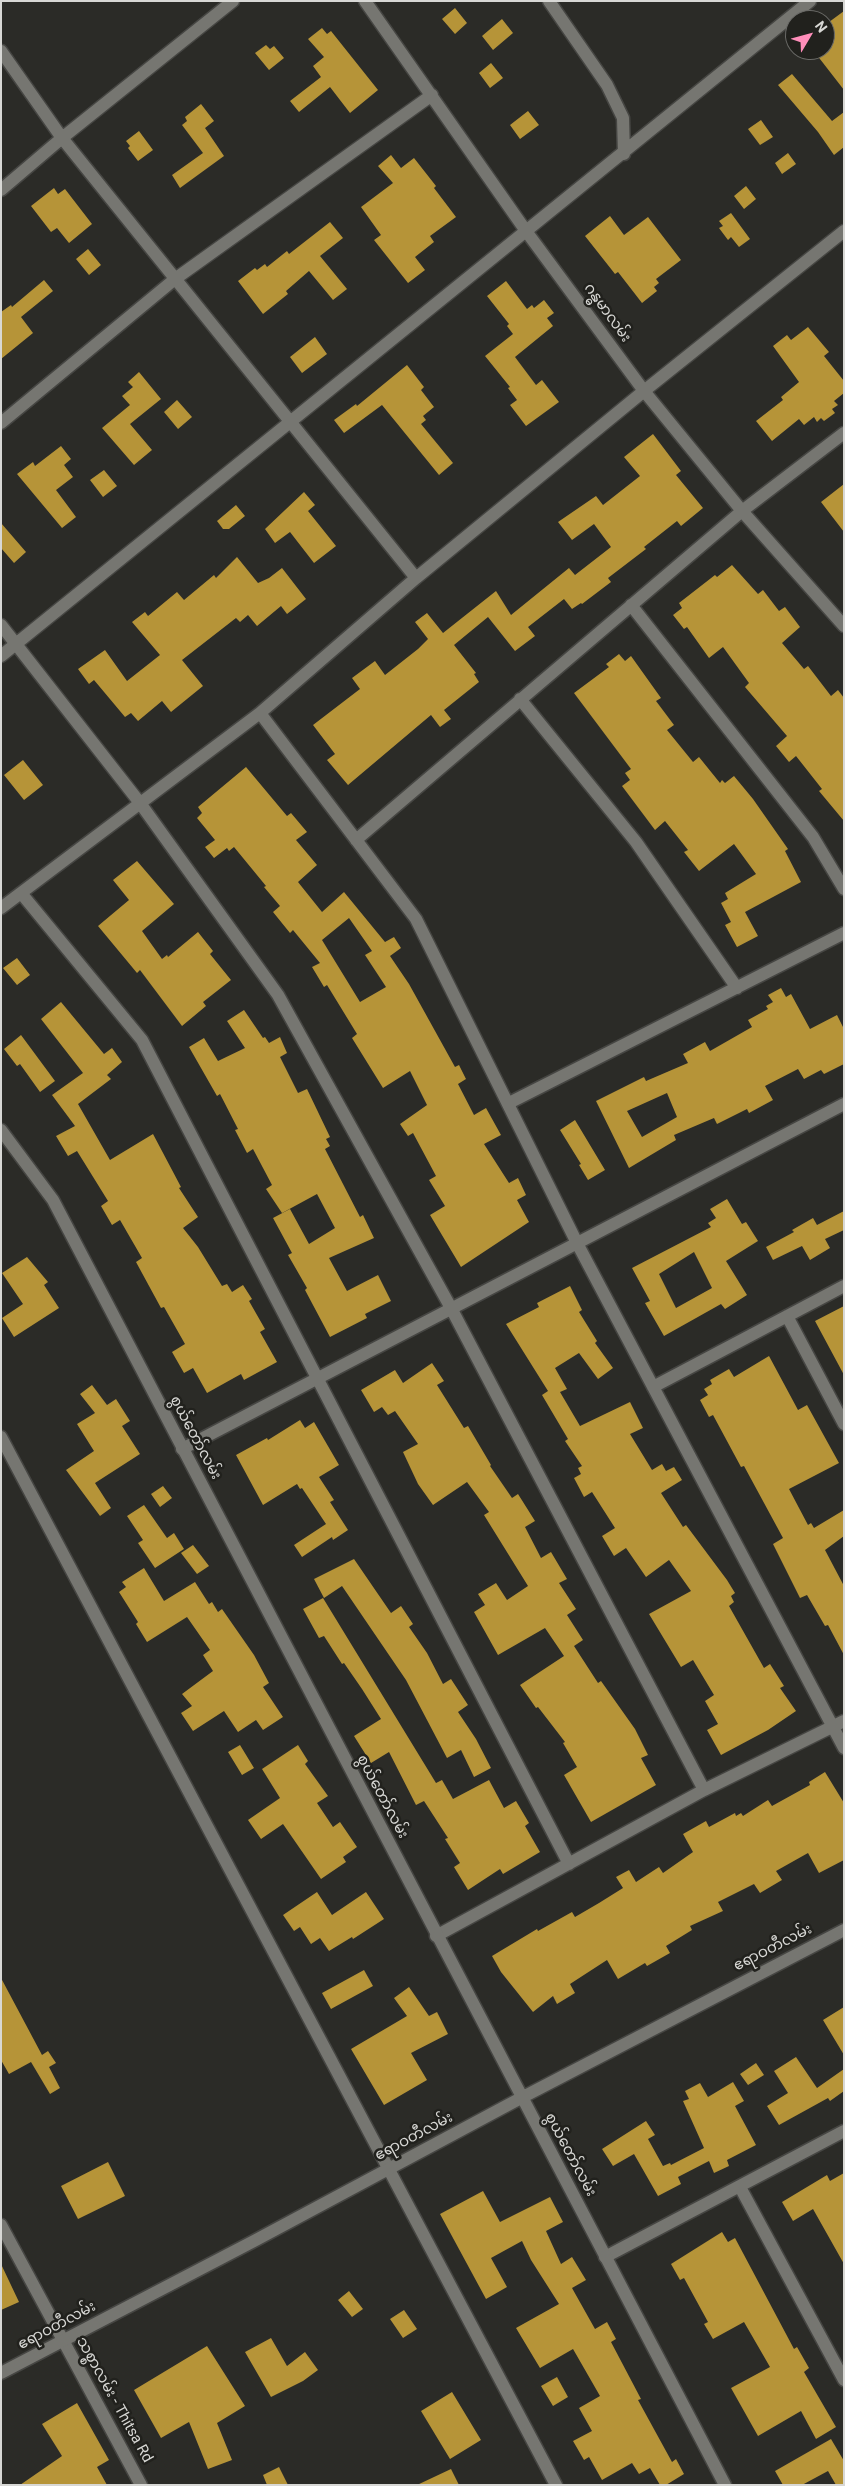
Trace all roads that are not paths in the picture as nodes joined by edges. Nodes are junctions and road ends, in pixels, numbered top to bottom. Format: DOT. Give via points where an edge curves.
graph roads {
  1 [pos="233,1"];
  2 [pos="365,1"];
  3 [pos="549,1"];
  4 [pos="810,1"];
  5 [pos="1,51"];
  6 [pos="432,95"];
  7 [pos="62,138"];
  8 [pos="624,154"];
  9 [pos="1,190"];
  10 [pos="844,230"];
  11 [pos="526,231"];
  12 [pos="175,278"];
  13 [pos="644,390"];
  14 [pos="1,423"];
  15 [pos="291,423"];
  16 [pos="844,433"];
  17 [pos="742,512"];
  18 [pos="416,578"];
  19 [pos="631,605"];
  20 [pos="1,625"];
  21 [pos="844,626"];
  22 [pos="17,644"];
  23 [pos="1,656"];
  24 [pos="520,699"];
  25 [pos="260,712"];
  26 [pos="140,803"];
  27 [pos="356,840"];
  28 [pos="844,889"];
  29 [pos="21,893"];
  30 [pos="1,908"];
  31 [pos="844,934"];
  32 [pos="737,988"];
  33 [pos="509,1103"];
  34 [pos="844,1104"];
  35 [pos="1,1130"];
  36 [pos="577,1243"];
  37 [pos="844,1286"];
  38 [pos="452,1308"];
  39 [pos="787,1316"];
  40 [pos="318,1378"];
  41 [pos="653,1387"];
  42 [pos="844,1424"];
  43 [pos="1,1437"];
  44 [pos="182,1449"];
  45 [pos="838,1724"];
  46 [pos="844,1748"];
  47 [pos="704,1790"];
  48 [pos="569,1864"];
  49 [pos="844,1930"];
  50 [pos="436,1936"];
  51 [pos="521,2098"];
  52 [pos="844,2131"];
  53 [pos="388,2169"];
  54 [pos="740,2187"];
  55 [pos="1,2225"];
  56 [pos="605,2257"];
  57 [pos="63,2341"];
  58 [pos="1,2373"];
  59 [pos="844,2380"];
  60 [pos="141,2485"];
  61 [pos="556,2485"];
  62 [pos="725,2485"];
  1 -- 7 [label="street"];
  2 -- 6 [label="street, ဂန္ဓမာလမ်း"];
  3 -- 8 [label="street" via="608,85 623,118"];
  4 -- 8 [label="street"];
  5 -- 7 [label="street"];
  6 -- 11 [label="street, ဂန္ဓမာလမ်း"];
  6 -- 12 [label="street"];
  7 -- 9 [label="street"];
  7 -- 12 [label="street"];
  8 -- 11 [label="street"];
  10 -- 13 [label="street"];
  11 -- 13 [label="street, ဂန္ဓမာလမ်း"];
  11 -- 15 [label="street"];
  12 -- 14 [label="street"];
  12 -- 15 [label="street"];
  13 -- 17 [label="street, ဂန္ဓမာလမ်း"];
  13 -- 18 [label="street"];
  15 -- 18 [label="street"];
  15 -- 22 [label="street"];
  16 -- 17 [label="street"];
  17 -- 19 [label="street"];
  17 -- 21 [label="street, ဂန္ဓမာလမ်း"];
  18 -- 25 [label="street"];
  19 -- 24 [label="street"];
  19 -- 28 [label="street" via="813,837"];
  20 -- 22 [label="street"];
  22 -- 23 [label="street"];
  22 -- 26 [label="street"];
  24 -- 27 [label="street"];
  24 -- 32 [label="street" via="636,842"];
  25 -- 26 [label="street"];
  25 -- 27 [label="street"];
  26 -- 29 [label="street"];
  26 -- 38 [label="street" via="278,994"];
  27 -- 33 [label="street" via="416,919"];
  29 -- 30 [label="street"];
  29 -- 40 [label="street" via="142,1040"];
  31 -- 32 [label="street"];
  32 -- 33 [label="street"];
  33 -- 36 [label="street"];
  34 -- 36 [label="street"];
  35 -- 44 [label="street, စွယ်တော်လမ်း" via="52,1200"];
  36 -- 38 [label="street"];
  36 -- 41 [label="street"];
  37 -- 39 [label="street"];
  38 -- 40 [label="street"];
  38 -- 47 [label="street"];
  39 -- 41 [label="street"];
  39 -- 42 [label="street"];
  40 -- 44 [label="street"];
  40 -- 48 [label="street"];
  41 -- 45 [label="street"];
  43 -- 53 [label="street"];
  44 -- 50 [label="street, စွယ်တော်လမ်း"];
  45 -- 46 [label="street"];
  45 -- 47 [label="street"];
  47 -- 48 [label="street"];
  48 -- 50 [label="street"];
  49 -- 51 [label="street, ဧရာဝတီလမ်း"];
  50 -- 51 [label="street, စွယ်တော်လမ်း"];
  51 -- 53 [label="street, ဧရာဝတီလမ်း"];
  51 -- 56 [label="street, စွယ်တော်လမ်း"];
  52 -- 54 [label="street"];
  53 -- 57 [label="street, ဧရာဝတီလမ်း"];
  53 -- 61 [label="street"];
  54 -- 56 [label="street"];
  54 -- 59 [label="street"];
  55 -- 57 [label="street, သစ္စာလမ်း - Thitsa Rd"];
  56 -- 62 [label="street, စွယ်တော်လမ်း"];
  57 -- 58 [label="street, ဧရာဝတီလမ်း"];
  57 -- 60 [label="street, သစ္စာလမ်း - Thitsa Rd"];
}
